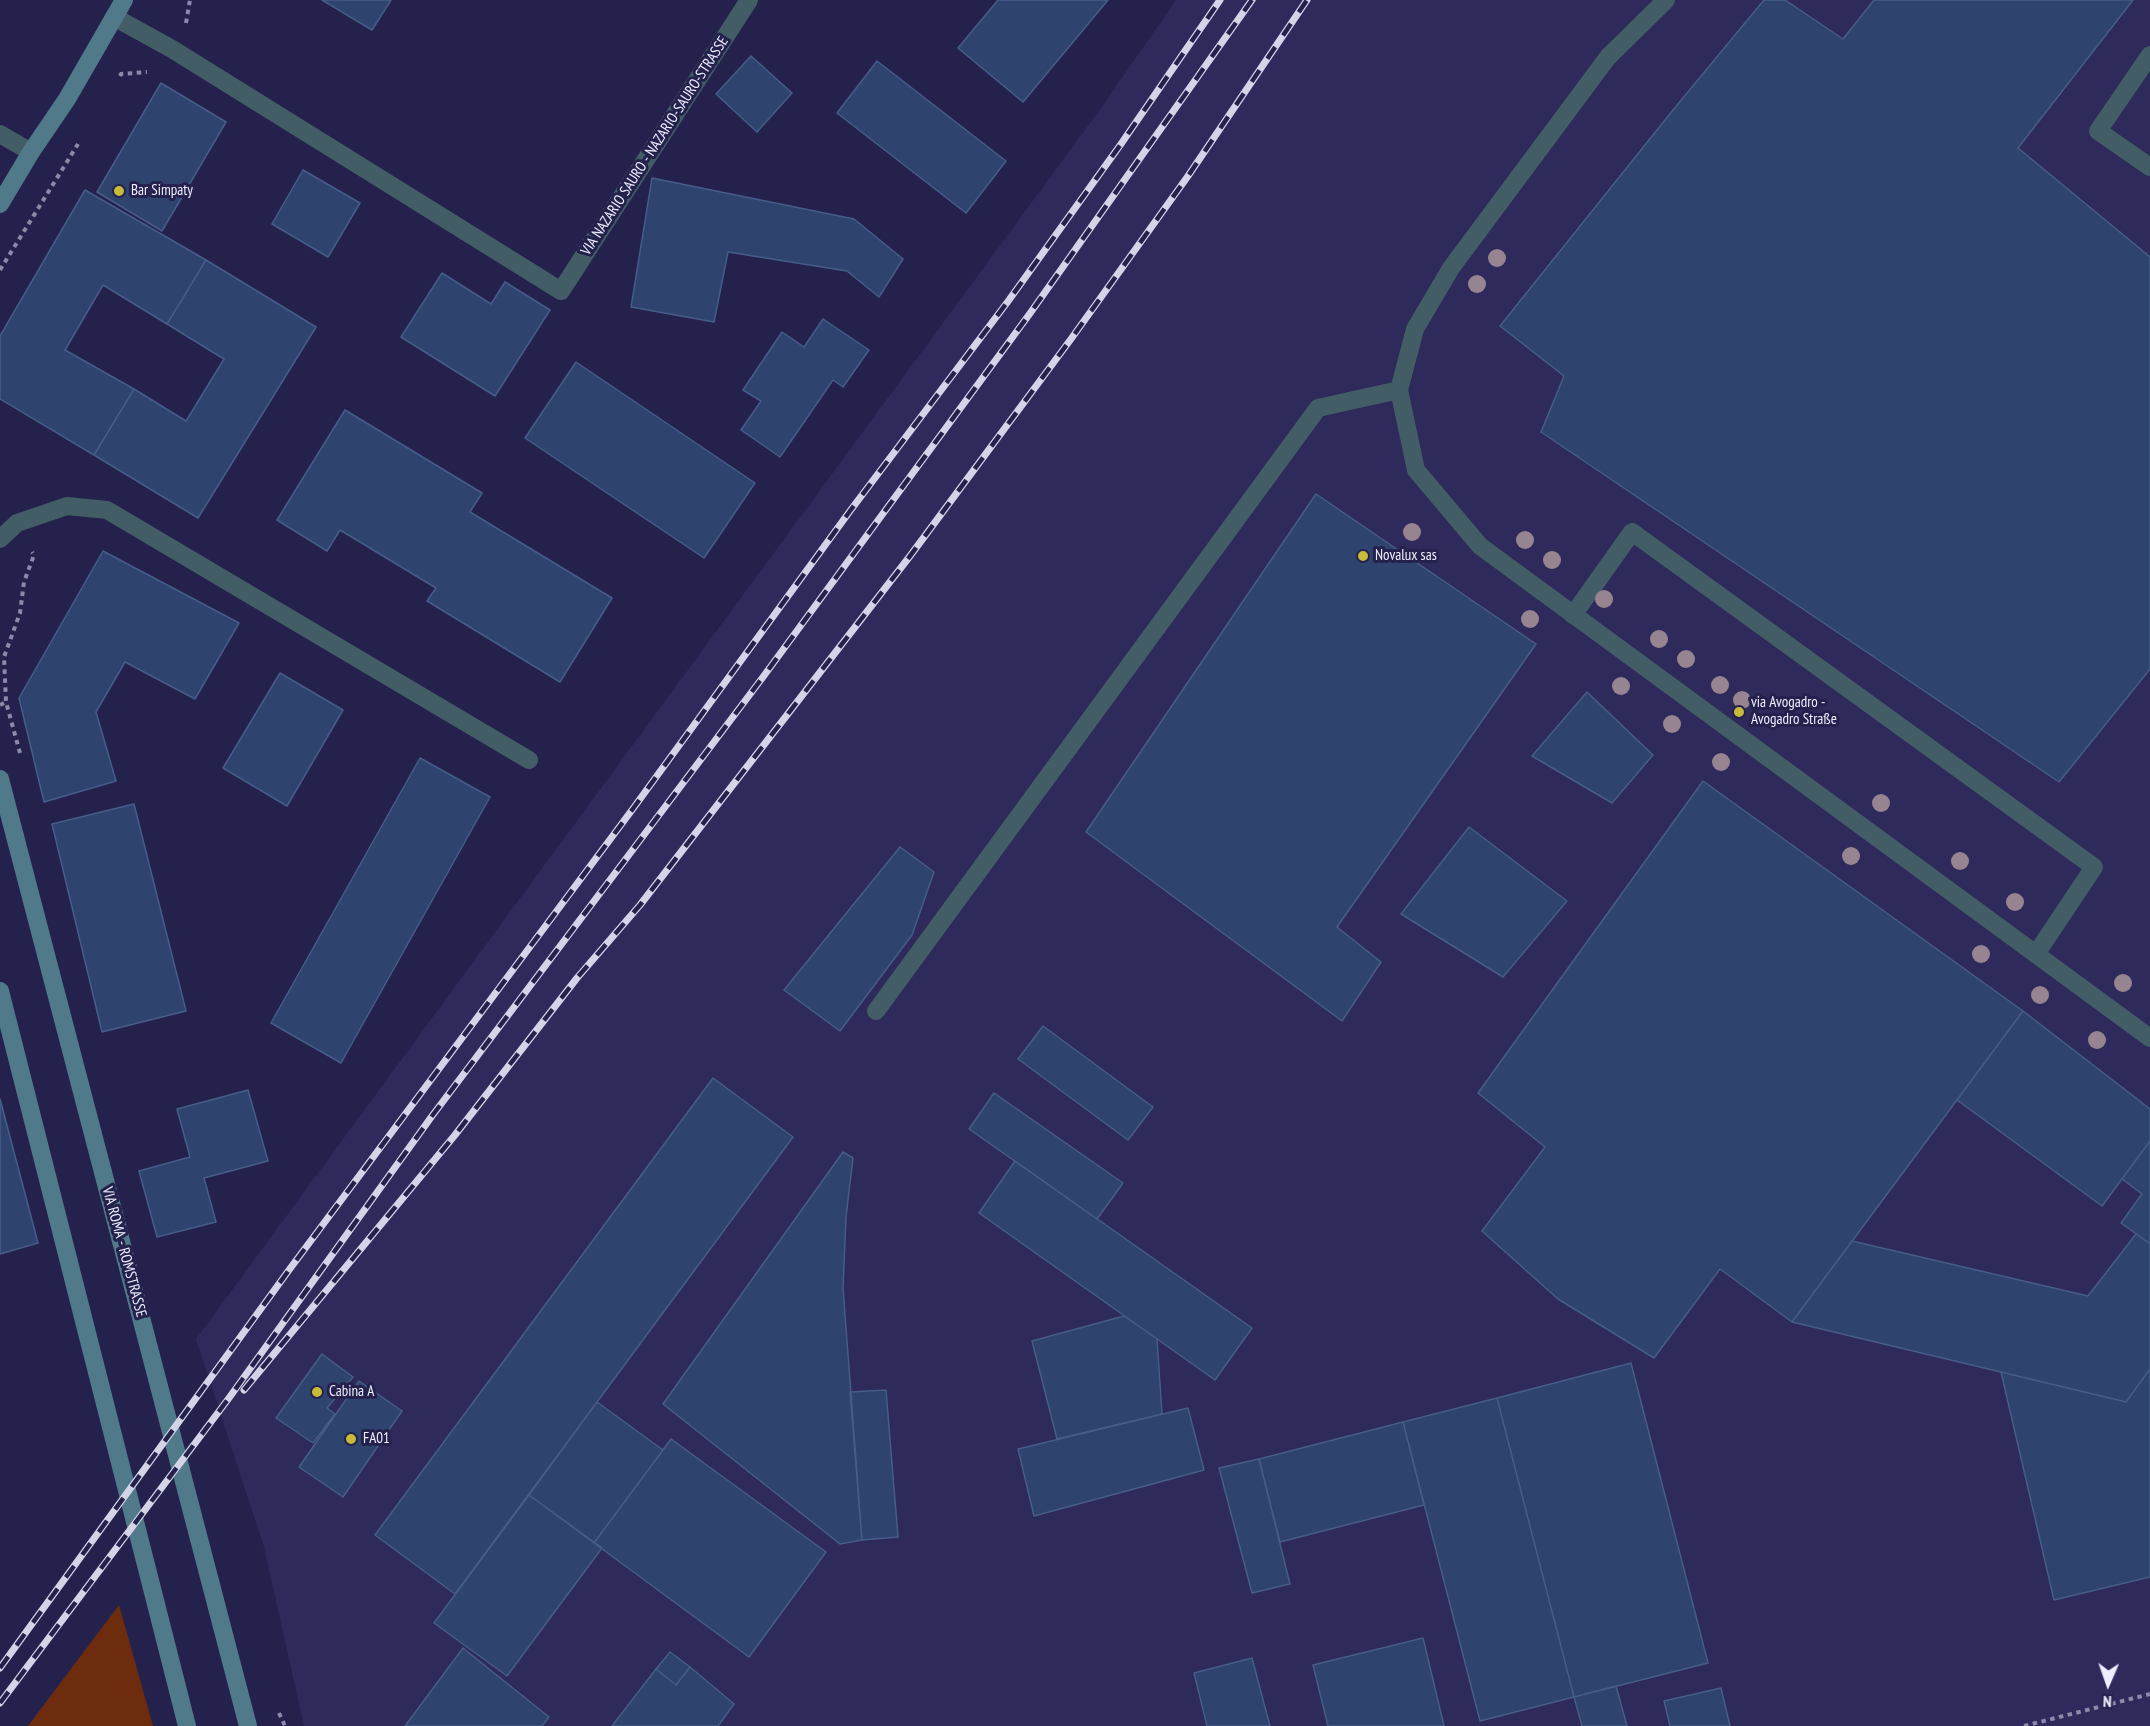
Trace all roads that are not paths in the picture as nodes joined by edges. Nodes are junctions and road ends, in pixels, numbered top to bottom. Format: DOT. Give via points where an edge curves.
graph roads {
  1 [pos="124,0"];
  2 [pos="748,0"];
  3 [pos="1666,0"];
  4 [pos="114,16"];
  5 [pos="2150,55"];
  6 [pos="0,134"];
  7 [pos="31,152"];
  8 [pos="2150,167"];
  9 [pos="0,204"];
  10 [pos="1399,390"];
  11 [pos="0,539"];
  12 [pos="1573,615"];
  13 [pos="529,760"];
  14 [pos="0,779"];
  15 [pos="2036,954"];
  16 [pos="0,991"];
  17 [pos="876,1011"];
  18 [pos="2150,1038"];
  19 [pos="187,1726"];
  20 [pos="248,1726"];
  1 -- 4 [label="street"];
  2 -- 4 [label="street, VIA NAZARIO SAURO - NAZARIO-SAURO-STRASSE" via="561,291"];
  3 -- 10 [label="street" via="1608,57 1451,268 1415,329"];
  4 -- 7 [label="street" via="67,99"];
  5 -- 8 [label="street" via="2098,131"];
  6 -- 7 [label="street"];
  7 -- 9 [label="street"];
  10 -- 12 [label="street" via="1416,470 1480,546"];
  10 -- 17 [label="street" via="1318,408"];
  11 -- 13 [label="street" via="17,523 67,506 107,510"];
  12 -- 15 [label="street"];
  12 -- 15 [label="street" via="1632,532 2094,867"];
  14 -- 20 [label="street, VIA ROMA - ROMSTRASSE"];
  15 -- 18 [label="street"];
  16 -- 19 [label="street"];
}
